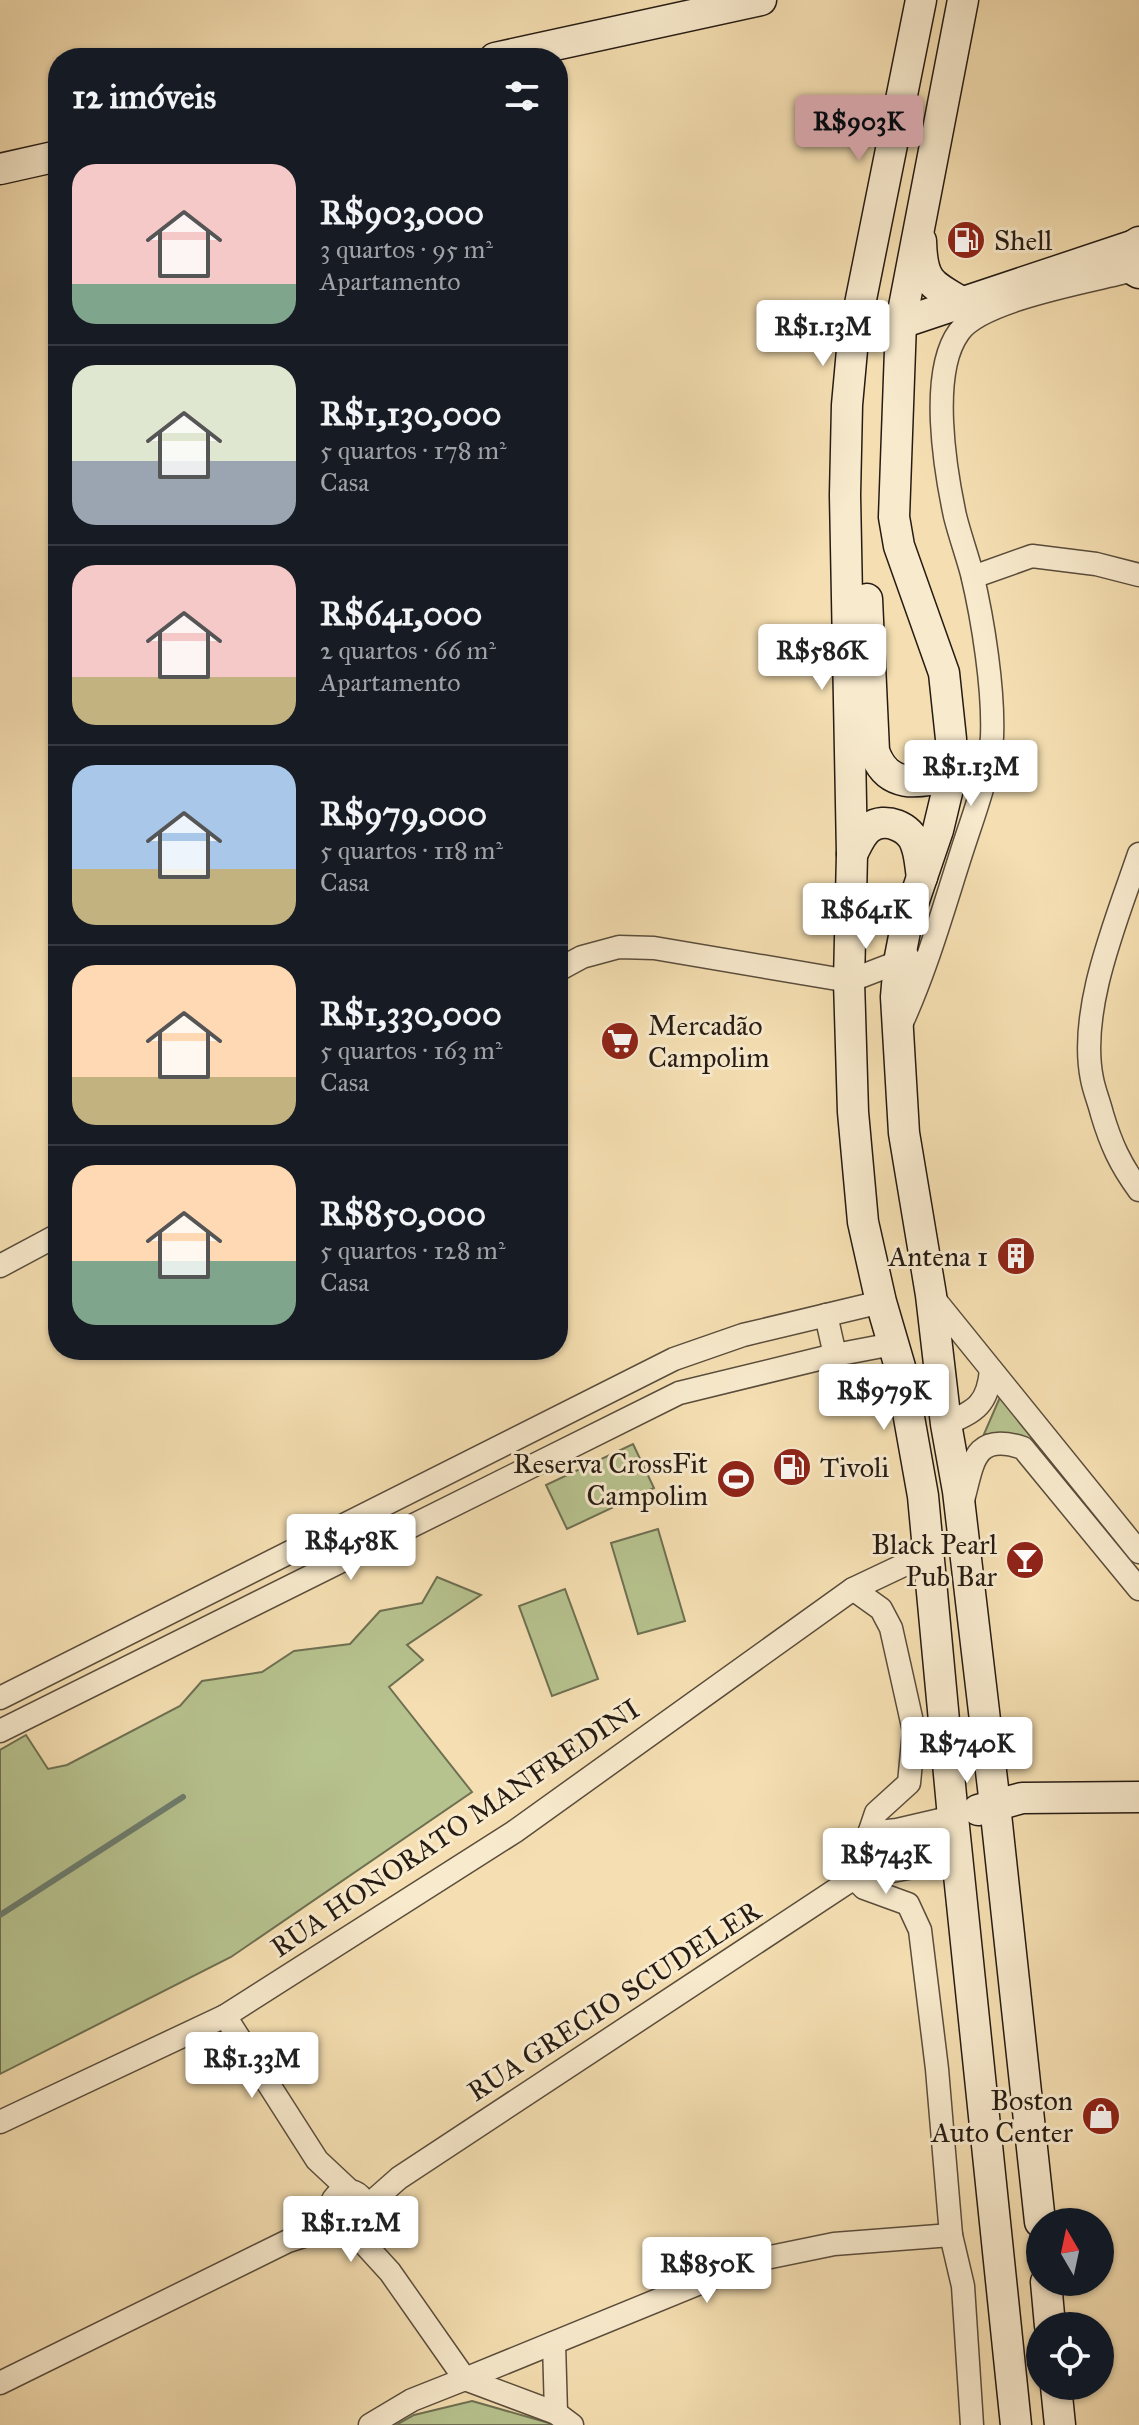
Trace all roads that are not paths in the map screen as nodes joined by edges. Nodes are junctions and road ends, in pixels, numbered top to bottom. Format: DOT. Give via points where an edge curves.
graph roads {
  1 [pos="761,0"];
  2 [pos="921,0"];
  3 [pos="963,0"];
  4 [pos="541,48"];
  5 [pos="48,158"];
  6 [pos="0,169"];
  7 [pos="920,219"];
  8 [pos="1136,258"];
  9 [pos="963,303"];
  10 [pos="901,322"];
  11 [pos="853,339"];
  12 [pos="845,455"];
  13 [pos="1139,575"];
  14 [pos="973,577"];
  15 [pos="989,761"];
  16 [pos="951,775"];
  17 [pos="852,854"];
  18 [pos="1139,854"];
  19 [pos="922,877"];
  20 [pos="931,950"];
  21 [pos="899,962"];
  22 [pos="568,965"];
  23 [pos="849,981"];
  24 [pos="898,1032"];
  25 [pos="1139,1190"];
  26 [pos="48,1240"];
  27 [pos="1,1264"];
  28 [pos="931,1295"];
  29 [pos="881,1302"];
  30 [pos="826,1315"];
  31 [pos="716,1344"];
  32 [pos="893,1344"];
  33 [pos="835,1355"];
  34 [pos="991,1370"];
  35 [pos="723,1381"];
  36 [pos="946,1424"];
  37 [pos="960,1513"];
  38 [pos="1139,1552"];
  39 [pos="927,1554"];
  40 [pos="853,1589"];
  41 [pos="1139,1589"];
  42 [pos="0,1698"];
  43 [pos="0,1731"];
  44 [pos="1139,1797"];
  45 [pos="995,1805"];
  46 [pos="953,1817"];
  47 [pos="869,1833"];
  48 [pos="957,1859"];
  49 [pos="854,1878"];
  50 [pos="225,2016"];
  51 [pos="0,2122"];
  52 [pos="348,2208"];
  53 [pos="1038,2208"];
  54 [pos="951,2235"];
  55 [pos="554,2343"];
  56 [pos="465,2379"];
  57 [pos="0,2383"];
  58 [pos="1057,2400"];
  59 [pos="564,2419"];
  60 [pos="370,2425"];
  61 [pos="972,2425"];
  62 [pos="1016,2425"];
  63 [pos="1060,2425"];
  1 -- 4 [label="main road"];
  2 -- 11 [label="main road"];
  3 -- 7 [label="main road"];
  5 -- 6 [label="main road"];
  7 -- 9 [label="main road" via="921,257 928,279"];
  7 -- 10 [label="main road"];
  8 -- 9 [label="main road"];
  8 -- 14 [label="street" via="986,310 960,330 946,360 944,441 955,516"];
  9 -- 10 [label="main road"];
  10 -- 11 [label="main road"];
  10 -- 16 [label="main road" via="894,517 899,546 944,673"];
  11 -- 12 [label="main road"];
  12 -- 16 [label="main road" via="864,526 878,764 901,780"];
  12 -- 17 [label="main road"];
  13 -- 14 [label="street" via="1032,556"];
  14 -- 15 [label="street" via="992,700"];
  15 -- 16 [label="street"];
  15 -- 20 [label="street"];
  16 -- 19 [label="main road"];
  17 -- 19 [label="main road" via="873,825 889,822 916,842"];
  17 -- 23 [label="main road"];
  18 -- 25 [label="street" via="1100,969 1089,1033 1091,1077 1106,1125 1121,1165"];
  19 -- 21 [label="main road"];
  20 -- 21 [label="street"];
  20 -- 24 [label="street"];
  21 -- 23 [label="street"];
  21 -- 24 [label="main road"];
  22 -- 23 [label="street" via="619,947 654,948"];
  23 -- 29 [label="main road" via="863,1222"];
  24 -- 28 [label="main road" via="904,1133"];
  26 -- 27 [label="street"];
  28 -- 34 [label="street"];
  28 -- 36 [label="main road"];
  29 -- 30 [label="street"];
  29 -- 32 [label="main road"];
  30 -- 31 [label="street"];
  30 -- 33 [label="street"];
  31 -- 35 [label="street"];
  31 -- 42 [label="street" via="578,1406"];
  32 -- 33 [label="street"];
  32 -- 36 [label="main road" via="909,1358 933,1421"];
  32 -- 39 [label="main road" via="923,1496"];
  33 -- 35 [label="street"];
  34 -- 36 [label="street" via="981,1403"];
  34 -- 38 [label="street"];
  35 -- 43 [label="street" via="679,1393"];
  36 -- 37 [label="main road"];
  37 -- 41 [label="street" via="974,1458 982,1447 994,1442 1023,1448"];
  37 -- 45 [label="main road"];
  39 -- 40 [label="street, RUA HONORATO MANFREDINI"];
  39 -- 46 [label="main road"];
  40 -- 47 [label="street" via="881,1609 891,1628 914,1731 909,1783 876,1813"];
  40 -- 50 [label="street, RUA HONORATO MANFREDINI" via="514,1832"];
  44 -- 45 [label="main road" via="1022,1798"];
  45 -- 46 [label="main road"];
  45 -- 53 [label="main road"];
  46 -- 47 [label="street"];
  46 -- 48 [label="main road"];
  47 -- 49 [label="street"];
  48 -- 49 [label="street, RUA GRECIO SCUDELER"];
  48 -- 62 [label="main road"];
  49 -- 52 [label="street, RUA GRECIO SCUDELER"];
  49 -- 54 [label="street" via="864,1888 908,1904 920,1930"];
  50 -- 51 [label="street, RUA HONORATO MANFREDINI"];
  50 -- 52 [label="street"];
  52 -- 56 [label="street"];
  52 -- 57 [label="street"];
  54 -- 55 [label="street" via="834,2244 756,2260"];
  54 -- 61 [label="street" via="963,2286"];
  55 -- 56 [label="street"];
  55 -- 59 [label="street"];
  56 -- 59 [label="street"];
  56 -- 60 [label="street" via="412,2400"];
  58 -- 63 [label="main road"];
}
